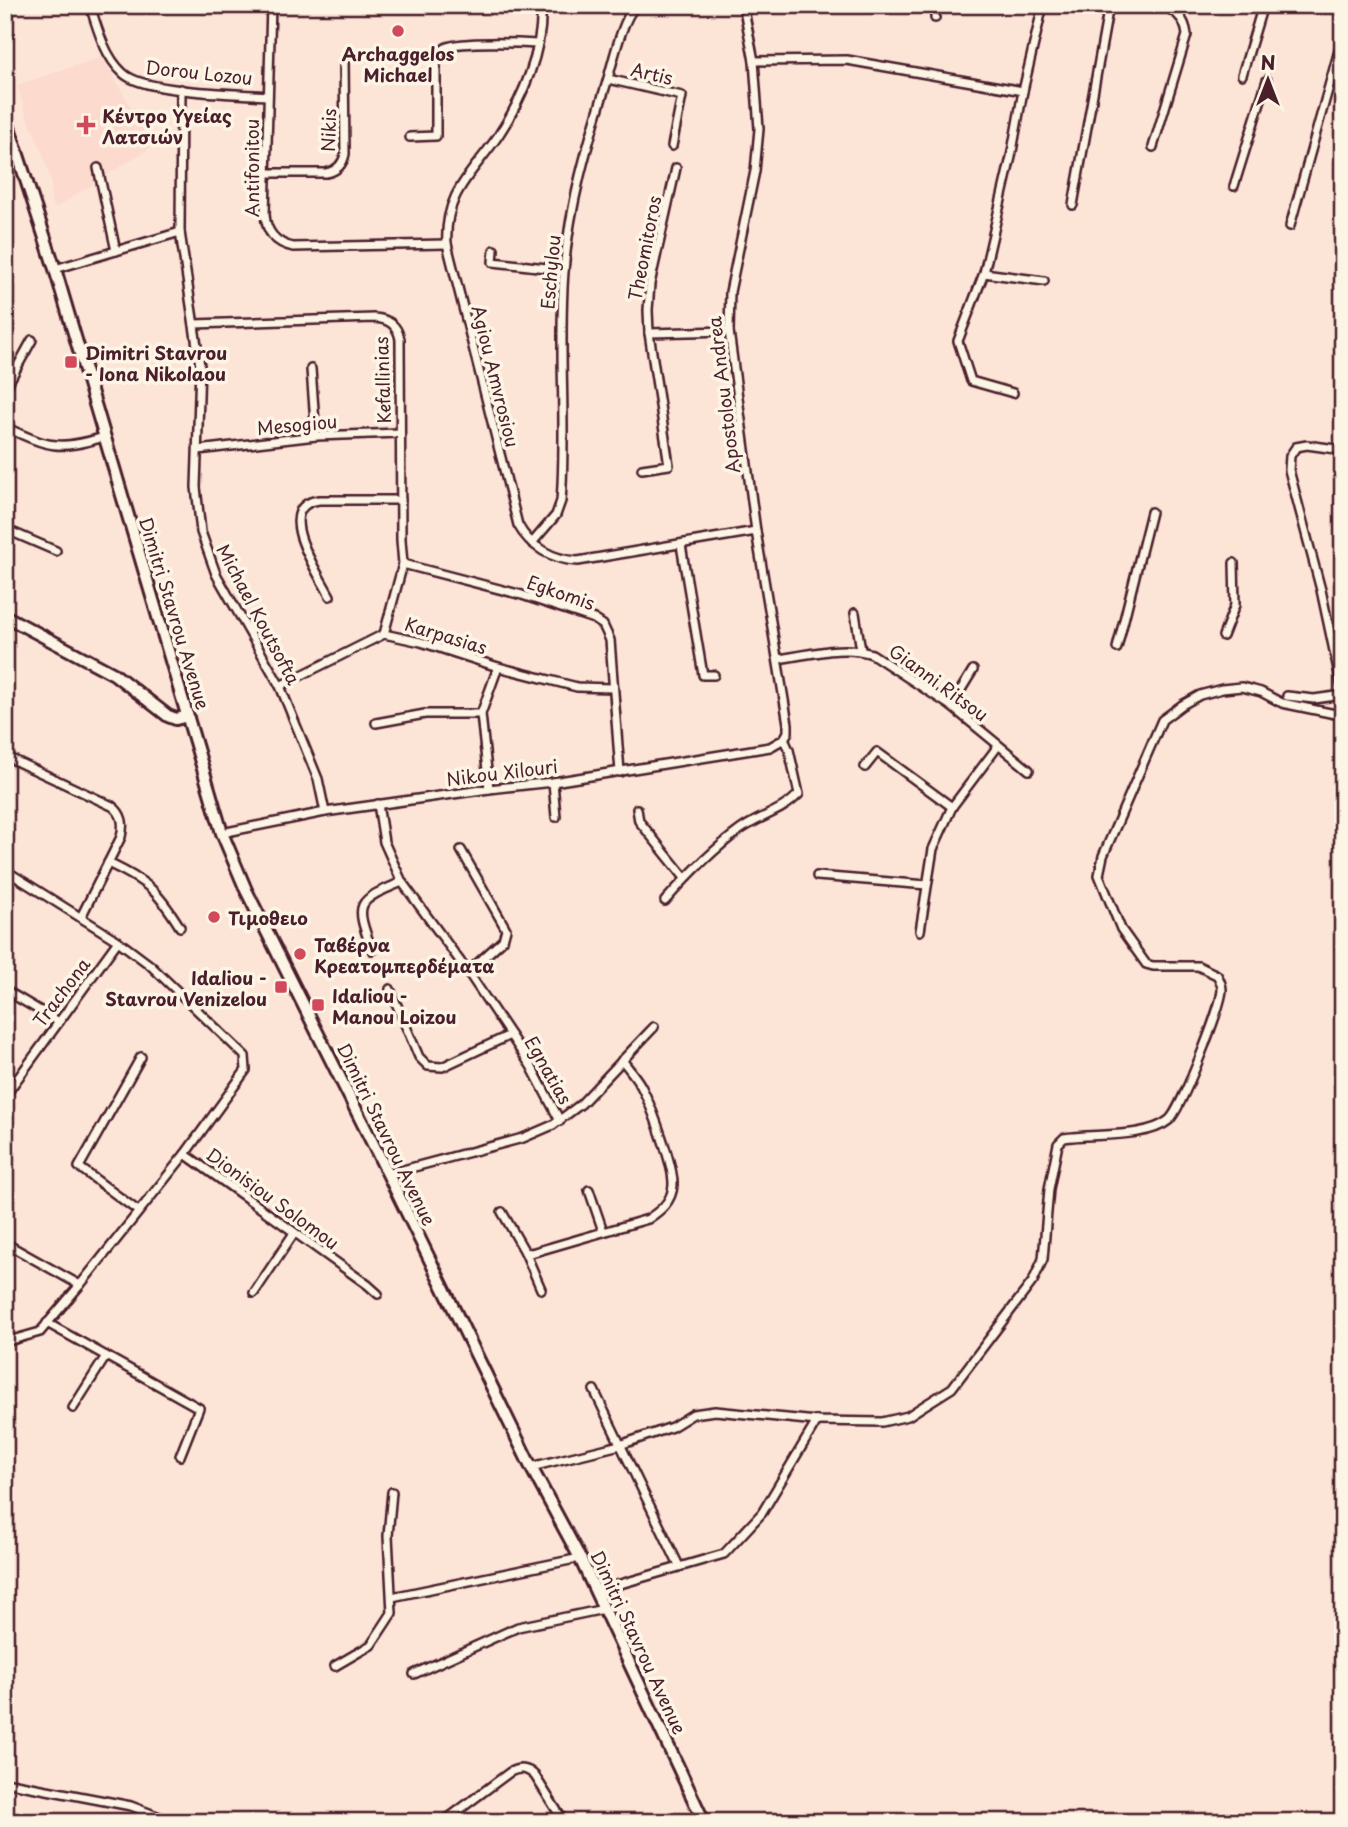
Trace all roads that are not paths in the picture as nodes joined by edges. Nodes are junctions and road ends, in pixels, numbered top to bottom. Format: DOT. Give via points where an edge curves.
graph roads {
  1 [pos="90,5"];
  2 [pos="271,5"];
  3 [pos="541,5"];
  4 [pos="636,5"];
  5 [pos="743,5"];
  6 [pos="935,5"];
  7 [pos="1042,5"];
  8 [pos="1109,5"];
  9 [pos="1157,5"];
  10 [pos="1263,5"];
  11 [pos="935,19"];
  12 [pos="1343,36"];
  13 [pos="537,44"];
  14 [pos="344,60"];
  15 [pos="754,61"];
  16 [pos="1242,75"];
  17 [pos="608,79"];
  18 [pos="1267,80"];
  19 [pos="181,89"];
  20 [pos="1023,91"];
  21 [pos="266,96"];
  22 [pos="5,115"];
  23 [pos="410,137"];
  24 [pos="672,146"];
  25 [pos="1153,148"];
  26 [pos="98,168"];
  27 [pos="676,168"];
  28 [pos="265,173"];
  29 [pos="1234,186"];
  30 [pos="1073,205"];
  31 [pos="1290,226"];
  32 [pos="180,232"];
  33 [pos="447,244"];
  34 [pos="494,250"];
  35 [pos="116,251"];
  36 [pos="55,269"];
  37 [pos="564,270"];
  38 [pos="984,273"];
  39 [pos="1044,281"];
  40 [pos="194,324"];
  41 [pos="729,331"];
  42 [pos="649,333"];
  43 [pos="32,340"];
  44 [pos="311,369"];
  45 [pos="5,389"];
  46 [pos="1013,393"];
  47 [pos="5,427"];
  48 [pos="400,433"];
  49 [pos="316,436"];
  50 [pos="104,437"];
  51 [pos="198,450"];
  52 [pos="1343,450"];
  53 [pos="642,469"];
  54 [pos="401,500"];
  55 [pos="1151,512"];
  56 [pos="5,529"];
  57 [pos="756,531"];
  58 [pos="532,543"];
  59 [pos="681,545"];
  60 [pos="56,551"];
  61 [pos="1234,563"];
  62 [pos="403,564"];
  63 [pos="330,596"];
  64 [pos="855,612"];
  65 [pos="5,616"];
  66 [pos="384,634"];
  67 [pos="1223,636"];
  68 [pos="1117,648"];
  69 [pos="861,650"];
  70 [pos="779,659"];
  71 [pos="498,667"];
  72 [pos="973,670"];
  73 [pos="714,675"];
  74 [pos="280,685"];
  75 [pos="613,688"];
  76 [pos="1343,694"];
  77 [pos="1287,696"];
  78 [pos="951,706"];
  79 [pos="1343,712"];
  80 [pos="481,714"];
  81 [pos="188,716"];
  82 [pos="376,723"];
  83 [pos="784,739"];
  84 [pos="998,746"];
  85 [pos="5,756"];
  86 [pos="865,767"];
  87 [pos="1028,770"];
  88 [pos="620,772"];
  89 [pos="553,782"];
  90 [pos="489,789"];
  91 [pos="378,804"];
  92 [pos="952,807"];
  93 [pos="637,809"];
  94 [pos="325,812"];
  95 [pos="556,817"];
  96 [pos="222,833"];
  97 [pos="460,850"];
  98 [pos="108,863"];
  99 [pos="5,870"];
  100 [pos="817,876"];
  101 [pos="685,878"];
  102 [pos="402,882"];
  103 [pos="927,885"];
  104 [pos="665,901"];
  105 [pos="81,917"];
  106 [pos="180,927"];
  107 [pos="920,931"];
  108 [pos="118,941"];
  109 [pos="372,950"];
  110 [pos="468,972"];
  111 [pos="390,989"];
  112 [pos="5,990"];
  113 [pos="59,1022"];
  114 [pos="653,1027"];
  115 [pos="510,1035"];
  116 [pos="141,1057"];
  117 [pos="622,1060"];
  118 [pos="5,1096"];
  119 [pos="560,1121"];
  120 [pos="185,1154"];
  121 [pos="388,1174"];
  122 [pos="589,1190"];
  123 [pos="138,1211"];
  124 [pos="502,1212"];
  125 [pos="603,1231"];
  126 [pos="294,1233"];
  127 [pos="5,1243"];
  128 [pos="525,1252"];
  129 [pos="80,1285"];
  130 [pos="541,1289"];
  131 [pos="254,1293"];
  132 [pos="378,1294"];
  133 [pos="47,1323"];
  134 [pos="5,1342"];
  135 [pos="106,1356"];
  136 [pos="594,1390"];
  137 [pos="73,1408"];
  138 [pos="817,1421"];
  139 [pos="620,1445"];
  140 [pos="180,1457"];
  141 [pos="531,1467"];
  142 [pos="392,1492"];
  143 [pos="580,1558"];
  144 [pos="679,1566"];
  145 [pos="596,1591"];
  146 [pos="392,1597"];
  147 [pos="604,1609"];
  148 [pos="335,1666"];
  149 [pos="414,1674"];
  150 [pos="5,1782"];
  151 [pos="173,1822"];
  152 [pos="443,1822"];
  153 [pos="564,1822"];
  154 [pos="704,1822"];
  1 -- 19 [label="street, Dorou Lozou" via="106,46 125,75 140,83"];
  2 -- 21 [label="street, Antifonitou"];
  3 -- 13 [label="street, Agiou Amvrosiou"];
  4 -- 17 [label="street, Eschylou"];
  5 -- 15 [label="street, Apostolou Andrea"];
  6 -- 11 [label="street"];
  7 -- 20 [label="street"];
  8 -- 30 [label="street"];
  9 -- 25 [label="street" via="1178,14 1187,35"];
  10 -- 16 [label="street"];
  12 -- 31 [label="street"];
  13 -- 23 [label="street" via="444,49 436,66 436,136"];
  13 -- 33 [label="street, Agiou Amvrosiou" via="514,108 456,193 447,220"];
  14 -- 28 [label="street, Nikis" via="345,154 341,164 327,173"];
  15 -- 20 [label="street" via="847,60"];
  15 -- 41 [label="street, Apostolou Andrea" via="758,143 732,281"];
  17 -- 24 [label="street, Artis" via="682,96"];
  17 -- 37 [label="street, Eschylou" via="578,182"];
  18 -- 29 [label="street"];
  19 -- 21 [label="street, Dorou Lozou"];
  19 -- 32 [label="street, Michael Koutsofta"];
  20 -- 38 [label="street"];
  21 -- 28 [label="street, Antifonitou"];
  22 -- 36 [label="main road, Dimitri Stavrou Avenue"];
  26 -- 35 [label="street"];
  27 -- 42 [label="street, Theomitoros" via="649,292"];
  28 -- 33 [label="street, Antifonitou" via="266,225 285,245"];
  32 -- 35 [label="street"];
  32 -- 40 [label="street, Michael Koutsofta"];
  33 -- 58 [label="street, Agiou Amvrosiou" via="514,516"];
  34 -- 37 [label="street" via="493,262"];
  35 -- 36 [label="street"];
  36 -- 50 [label="main road, Dimitri Stavrou Avenue"];
  37 -- 58 [label="street, Eschylou" via="561,501 551,522"];
  38 -- 39 [label="street"];
  38 -- 46 [label="street" via="958,341 971,382"];
  40 -- 48 [label="street, Kefallinias" via="390,321 400,339"];
  40 -- 51 [label="street, Michael Koutsofta" via="200,383"];
  41 -- 42 [label="street"];
  41 -- 57 [label="street, Apostolou Andrea"];
  42 -- 53 [label="street, Theomitoros" via="668,464"];
  43 -- 45 [label="street"];
  44 -- 49 [label="street"];
  47 -- 50 [label="street" via="55,447"];
  48 -- 49 [label="street, Mesogiou"];
  48 -- 54 [label="street, Kefallinias"];
  49 -- 51 [label="street, Mesogiou"];
  50 -- 81 [label="main road, Dimitri Stavrou Avenue"];
  51 -- 74 [label="street, Michael Koutsofta" via="197,510 207,554"];
  52 -- 76 [label="street" via="1296,447 1289,470"];
  54 -- 62 [label="street, Kefallinias"];
  54 -- 63 [label="street" via="319,500 301,509 299,532"];
  55 -- 68 [label="street"];
  56 -- 60 [label="street"];
  57 -- 59 [label="street"];
  57 -- 70 [label="street, Apostolou Andrea"];
  58 -- 59 [label="street" via="551,555 578,561"];
  59 -- 73 [label="street" via="704,675"];
  61 -- 67 [label="street" via="1235,605"];
  62 -- 66 [label="street, Kefallinias"];
  62 -- 75 [label="street, Egkomis" via="523,595 599,622 610,639"];
  64 -- 69 [label="street"];
  65 -- 81 [label="main road" via="114,674 168,716"];
  66 -- 71 [label="street, Karpasias"];
  66 -- 74 [label="street, Karpasias"];
  69 -- 70 [label="street, Gianni Ritsou"];
  69 -- 78 [label="street, Gianni Ritsou" via="886,661"];
  70 -- 83 [label="street, Apostolou Andrea" via="788,724"];
  71 -- 75 [label="street, Karpasias" via="577,687"];
  71 -- 80 [label="street"];
  72 -- 78 [label="street"];
  74 -- 94 [label="street, Michael Koutsofta" via="318,779"];
  75 -- 88 [label="street, Egkomis"];
  76 -- 77 [label="street" via="1314,699"];
  78 -- 84 [label="street, Gianni Ritsou"];
  79 -- 138 [label="street" via="1282,703 1241,687 1200,695 1162,720 1099,875 1121,929 1146,964 1198,966 1221,981 1215,1014 1180,1105 1169,1120 1151,1128 1063,1138 1058,1144 1043,1259 1033,1281 952,1388 908,1416 882,1422"];
  80 -- 82 [label="street" via="425,714"];
  80 -- 90 [label="street"];
  81 -- 96 [label="main road, Dimitri Stavrou Avenue"];
  83 -- 88 [label="street, Nikou Xilouri" via="770,747"];
  83 -- 101 [label="street, Apostolou Andrea" via="799,794 789,805 742,828"];
  84 -- 87 [label="street, Gianni Ritsou"];
  84 -- 92 [label="street"];
  85 -- 98 [label="street" via="118,811 122,832"];
  86 -- 92 [label="street" via="877,752"];
  88 -- 89 [label="street, Nikou Xilouri"];
  89 -- 90 [label="street, Nikou Xilouri"];
  89 -- 95 [label="street"];
  90 -- 91 [label="street, Nikou Xilouri"];
  91 -- 94 [label="street, Nikou Xilouri"];
  91 -- 102 [label="street, Egnatias" via="384,842"];
  92 -- 103 [label="street" via="933,849"];
  93 -- 101 [label="street" via="639,821"];
  94 -- 96 [label="street, Nikou Xilouri"];
  96 -- 121 [label="main road, Dimitri Stavrou Avenue"];
  97 -- 110 [label="street" via="506,929 503,940"];
  98 -- 105 [label="street"];
  98 -- 106 [label="street" via="154,889"];
  99 -- 105 [label="street, Dionisiou Solomou"];
  100 -- 103 [label="street"];
  101 -- 104 [label="street"];
  102 -- 109 [label="street" via="372,894 363,903 361,922"];
  102 -- 110 [label="street, Egnatias"];
  103 -- 107 [label="street"];
  105 -- 108 [label="street, Dionisiou Solomou"];
  108 -- 113 [label="street, Trachona"];
  108 -- 120 [label="street, Dionisiou Solomou" via="159,973 245,1056 246,1070"];
  110 -- 115 [label="street, Egnatias"];
  111 -- 115 [label="street, Egnatias" via="419,1057 428,1066 445,1066"];
  112 -- 113 [label="street"];
  113 -- 118 [label="street, Trachona"];
  114 -- 117 [label="street"];
  115 -- 119 [label="street, Egnatias"];
  116 -- 123 [label="street" via="79,1167"];
  117 -- 119 [label="street"];
  117 -- 125 [label="street" via="647,1098 673,1186 661,1210 648,1219"];
  119 -- 121 [label="street" via="523,1138"];
  120 -- 123 [label="street"];
  120 -- 126 [label="street, Dionisiou Solomou"];
  121 -- 141 [label="main road, Dimitri Stavrou Avenue"];
  122 -- 125 [label="street"];
  123 -- 129 [label="street"];
  124 -- 128 [label="street"];
  125 -- 128 [label="street"];
  126 -- 131 [label="street"];
  126 -- 132 [label="street, Dionisiou Solomou"];
  127 -- 129 [label="street"];
  128 -- 130 [label="street"];
  129 -- 133 [label="street"];
  133 -- 134 [label="street" via="40,1332"];
  133 -- 135 [label="street"];
  135 -- 137 [label="street"];
  135 -- 140 [label="street" via="199,1408"];
  136 -- 139 [label="street"];
  138 -- 139 [label="street" via="715,1411 693,1414 672,1427"];
  138 -- 144 [label="street" via="762,1513 724,1554"];
  139 -- 141 [label="street"];
  139 -- 144 [label="street"];
  141 -- 143 [label="main road, Dimitri Stavrou Avenue"];
  142 -- 146 [label="street" via="388,1536"];
  143 -- 145 [label="main road, Dimitri Stavrou Avenue"];
  143 -- 146 [label="street"];
  144 -- 145 [label="street"];
  145 -- 147 [label="main road, Dimitri Stavrou Avenue"];
  146 -- 148 [label="street" via="392,1614 371,1645"];
  147 -- 149 [label="street" via="518,1627"];
  147 -- 154 [label="main road, Dimitri Stavrou Avenue"];
  150 -- 151 [label="street" via="131,1806"];
  152 -- 153 [label="street" via="513,1770 521,1769 535,1776"];
}
